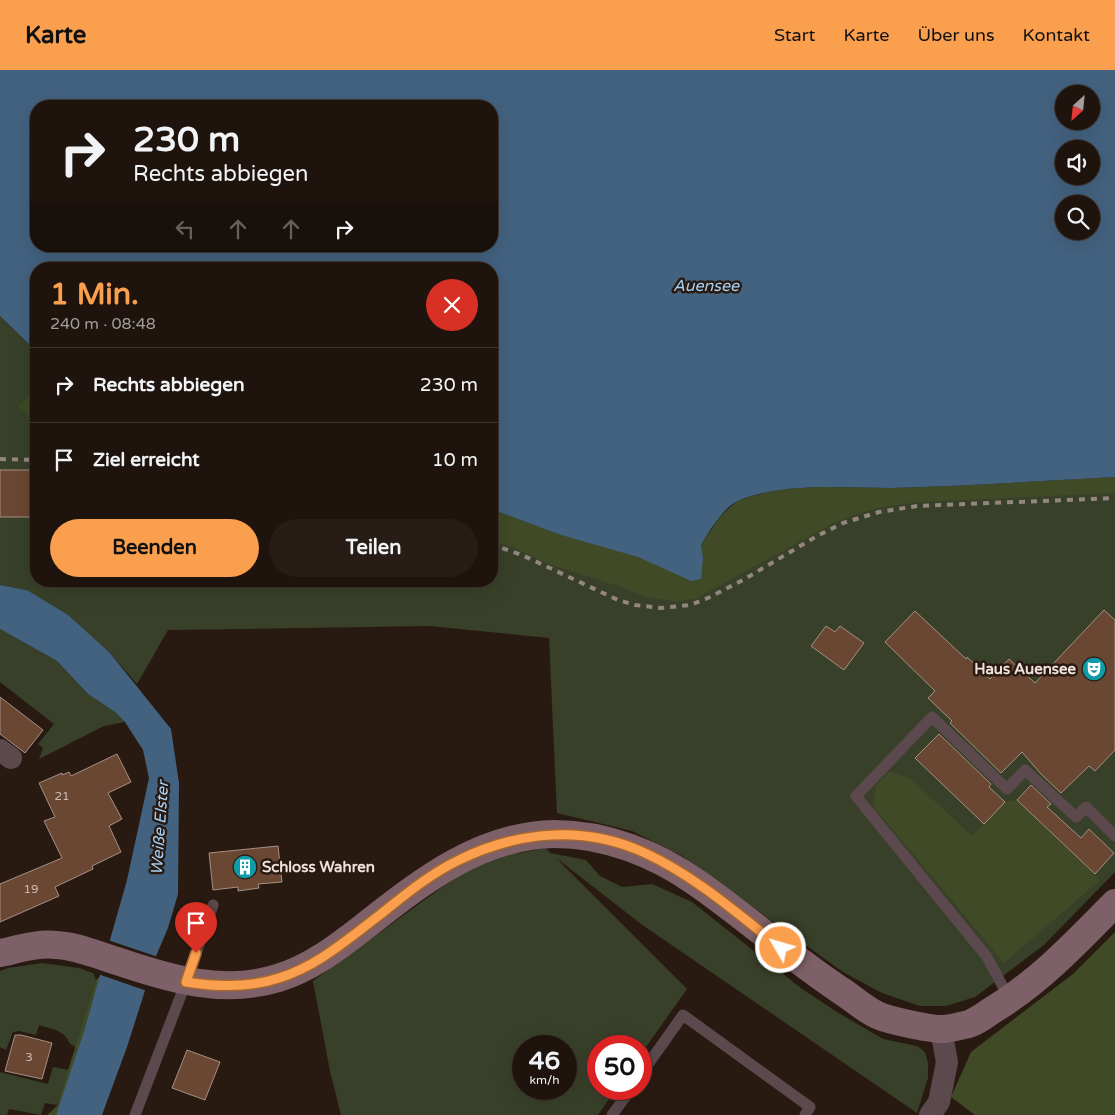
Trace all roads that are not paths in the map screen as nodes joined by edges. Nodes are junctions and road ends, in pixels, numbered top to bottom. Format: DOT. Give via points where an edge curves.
graph roads {
  1 [pos="1115,836"];
  2 [pos="213,905"];
  3 [pos="1108,910"];
  4 [pos="0,953"];
  5 [pos="186,982"];
  6 [pos="1010,1000"];
  7 [pos="941,1030"];
  8 [pos="652,1059"];
  9 [pos="623,1100"];
  10 [pos="135,1115"];
  11 [pos="612,1115"];
  12 [pos="804,1115"];
  13 [pos="930,1115"];
  1 -- 6 [label="lane" via="1086,807 1076,817 1025,770 1007,789 932,717 856,796 987,957"];
  2 -- 5 [label="lane"];
  3 -- 6 [label="main road"];
  4 -- 5 [label="main road" via="42,944 75,947 158,976"];
  5 -- 7 [label="main road" via="251,985 280,978 332,951 417,885 458,860 516,839 556,834 616,842 643,852 697,883 809,969 880,1017"];
  5 -- 10 [label="lane"];
  6 -- 7 [label="main road" via="972,1023"];
  7 -- 13 [label="street" via="947,1062 939,1102"];
  8 -- 12 [label="lane" via="683,1016 810,1107"];
  9 -- 11 [label="lane"];
}
